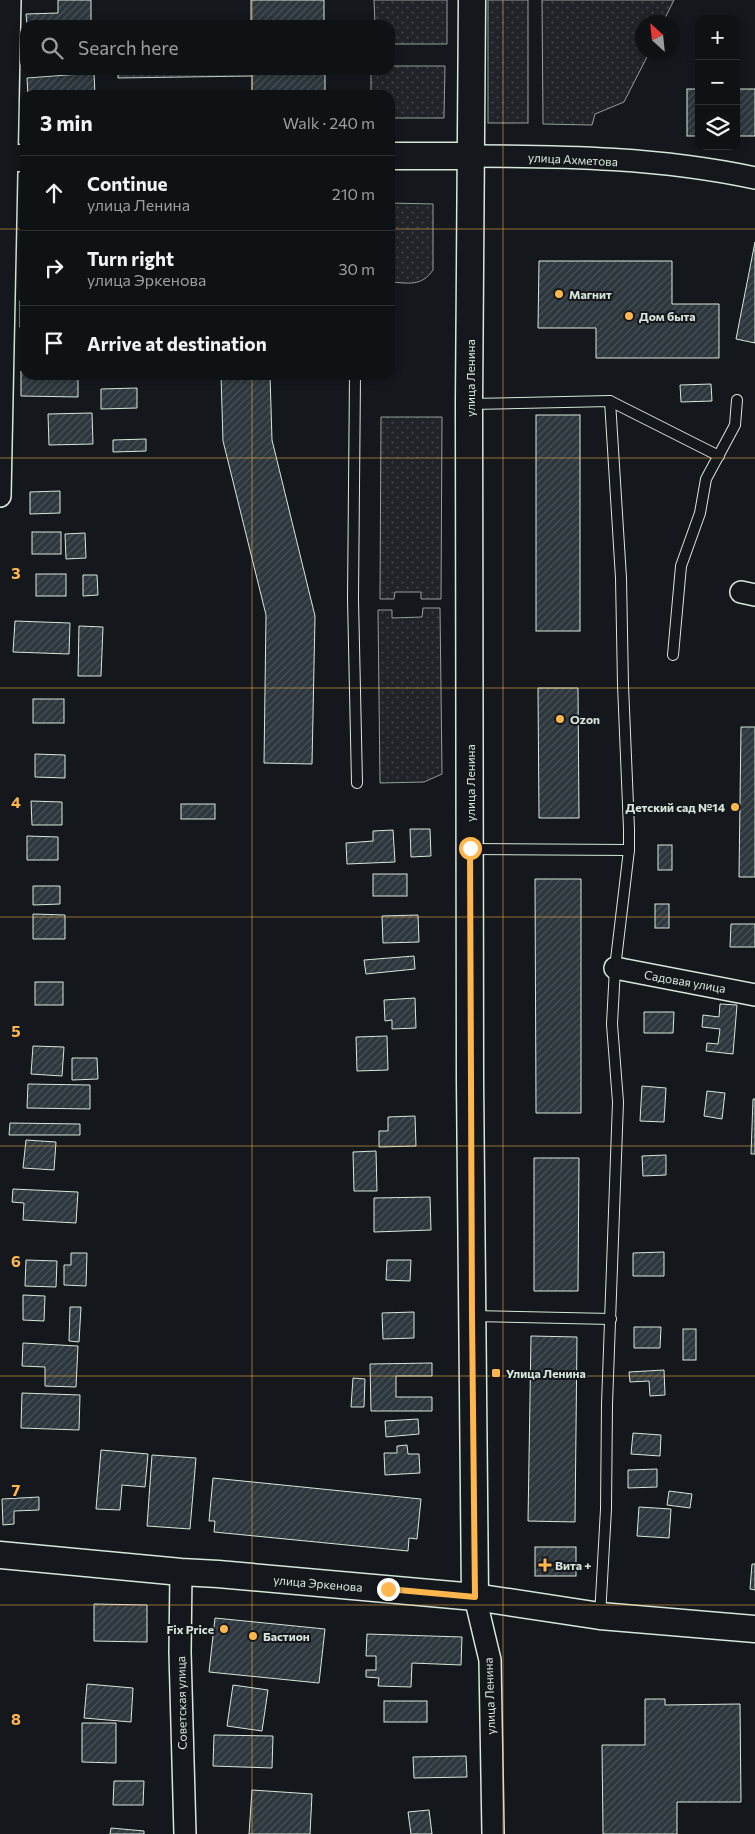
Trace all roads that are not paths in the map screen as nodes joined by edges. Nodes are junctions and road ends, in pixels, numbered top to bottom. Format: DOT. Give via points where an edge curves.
graph roads {
  1 [pos="10,0"];
  2 [pos="472,0"];
  3 [pos="395,156"];
  4 [pos="472,156"];
  5 [pos="10,158"];
  6 [pos="755,178"];
  7 [pos="355,380"];
  8 [pos="737,400"];
  9 [pos="610,401"];
  10 [pos="470,404"];
  11 [pos="719,456"];
  12 [pos="0,496"];
  13 [pos="673,654"];
  14 [pos="357,783"];
  15 [pos="470,848"];
  16 [pos="628,850"];
  17 [pos="615,968"];
  18 [pos="755,995"];
  19 [pos="472,1316"];
  20 [pos="611,1319"];
  21 [pos="0,1554"];
  22 [pos="181,1572"];
  23 [pos="475,1597"];
  24 [pos="600,1616"];
  25 [pos="755,1629"];
  26 [pos="185,1834"];
  27 [pos="493,1834"];
  1 -- 5 [label="street"];
  2 -- 4 [label="street, улица Ленина"];
  3 -- 4 [label="street, улица Ахметова"];
  4 -- 6 [label="street, улица Ахметова" via="556,156 688,166"];
  4 -- 10 [label="street, улица Ленина"];
  5 -- 12 [label="street"];
  7 -- 14 [label="lane" via="353,598"];
  8 -- 11 [label="lane" via="735,425"];
  9 -- 10 [label="lane"];
  9 -- 11 [label="lane"];
  9 -- 16 [label="lane" via="621,578"];
  10 -- 15 [label="street, улица Ленина"];
  11 -- 13 [label="lane" via="706,479 700,513 681,566"];
  15 -- 16 [label="lane"];
  15 -- 19 [label="street, улица Ленина"];
  16 -- 17 [label="lane"];
  17 -- 18 [label="street, Садовая улица"];
  17 -- 20 [label="lane" via="612,1024 618,1102"];
  19 -- 20 [label="lane"];
  19 -- 23 [label="street, улица Ленина"];
  20 -- 24 [label="lane"];
  21 -- 22 [label="street, улица Эркенова"];
  22 -- 23 [label="street, улица Эркенова"];
  22 -- 26 [label="street, Советская улица"];
  23 -- 24 [label="street, улица Эркенова"];
  23 -- 27 [label="street, улица Ленина" via="490,1660"];
  24 -- 25 [label="street, улица Эркенова"];
}
